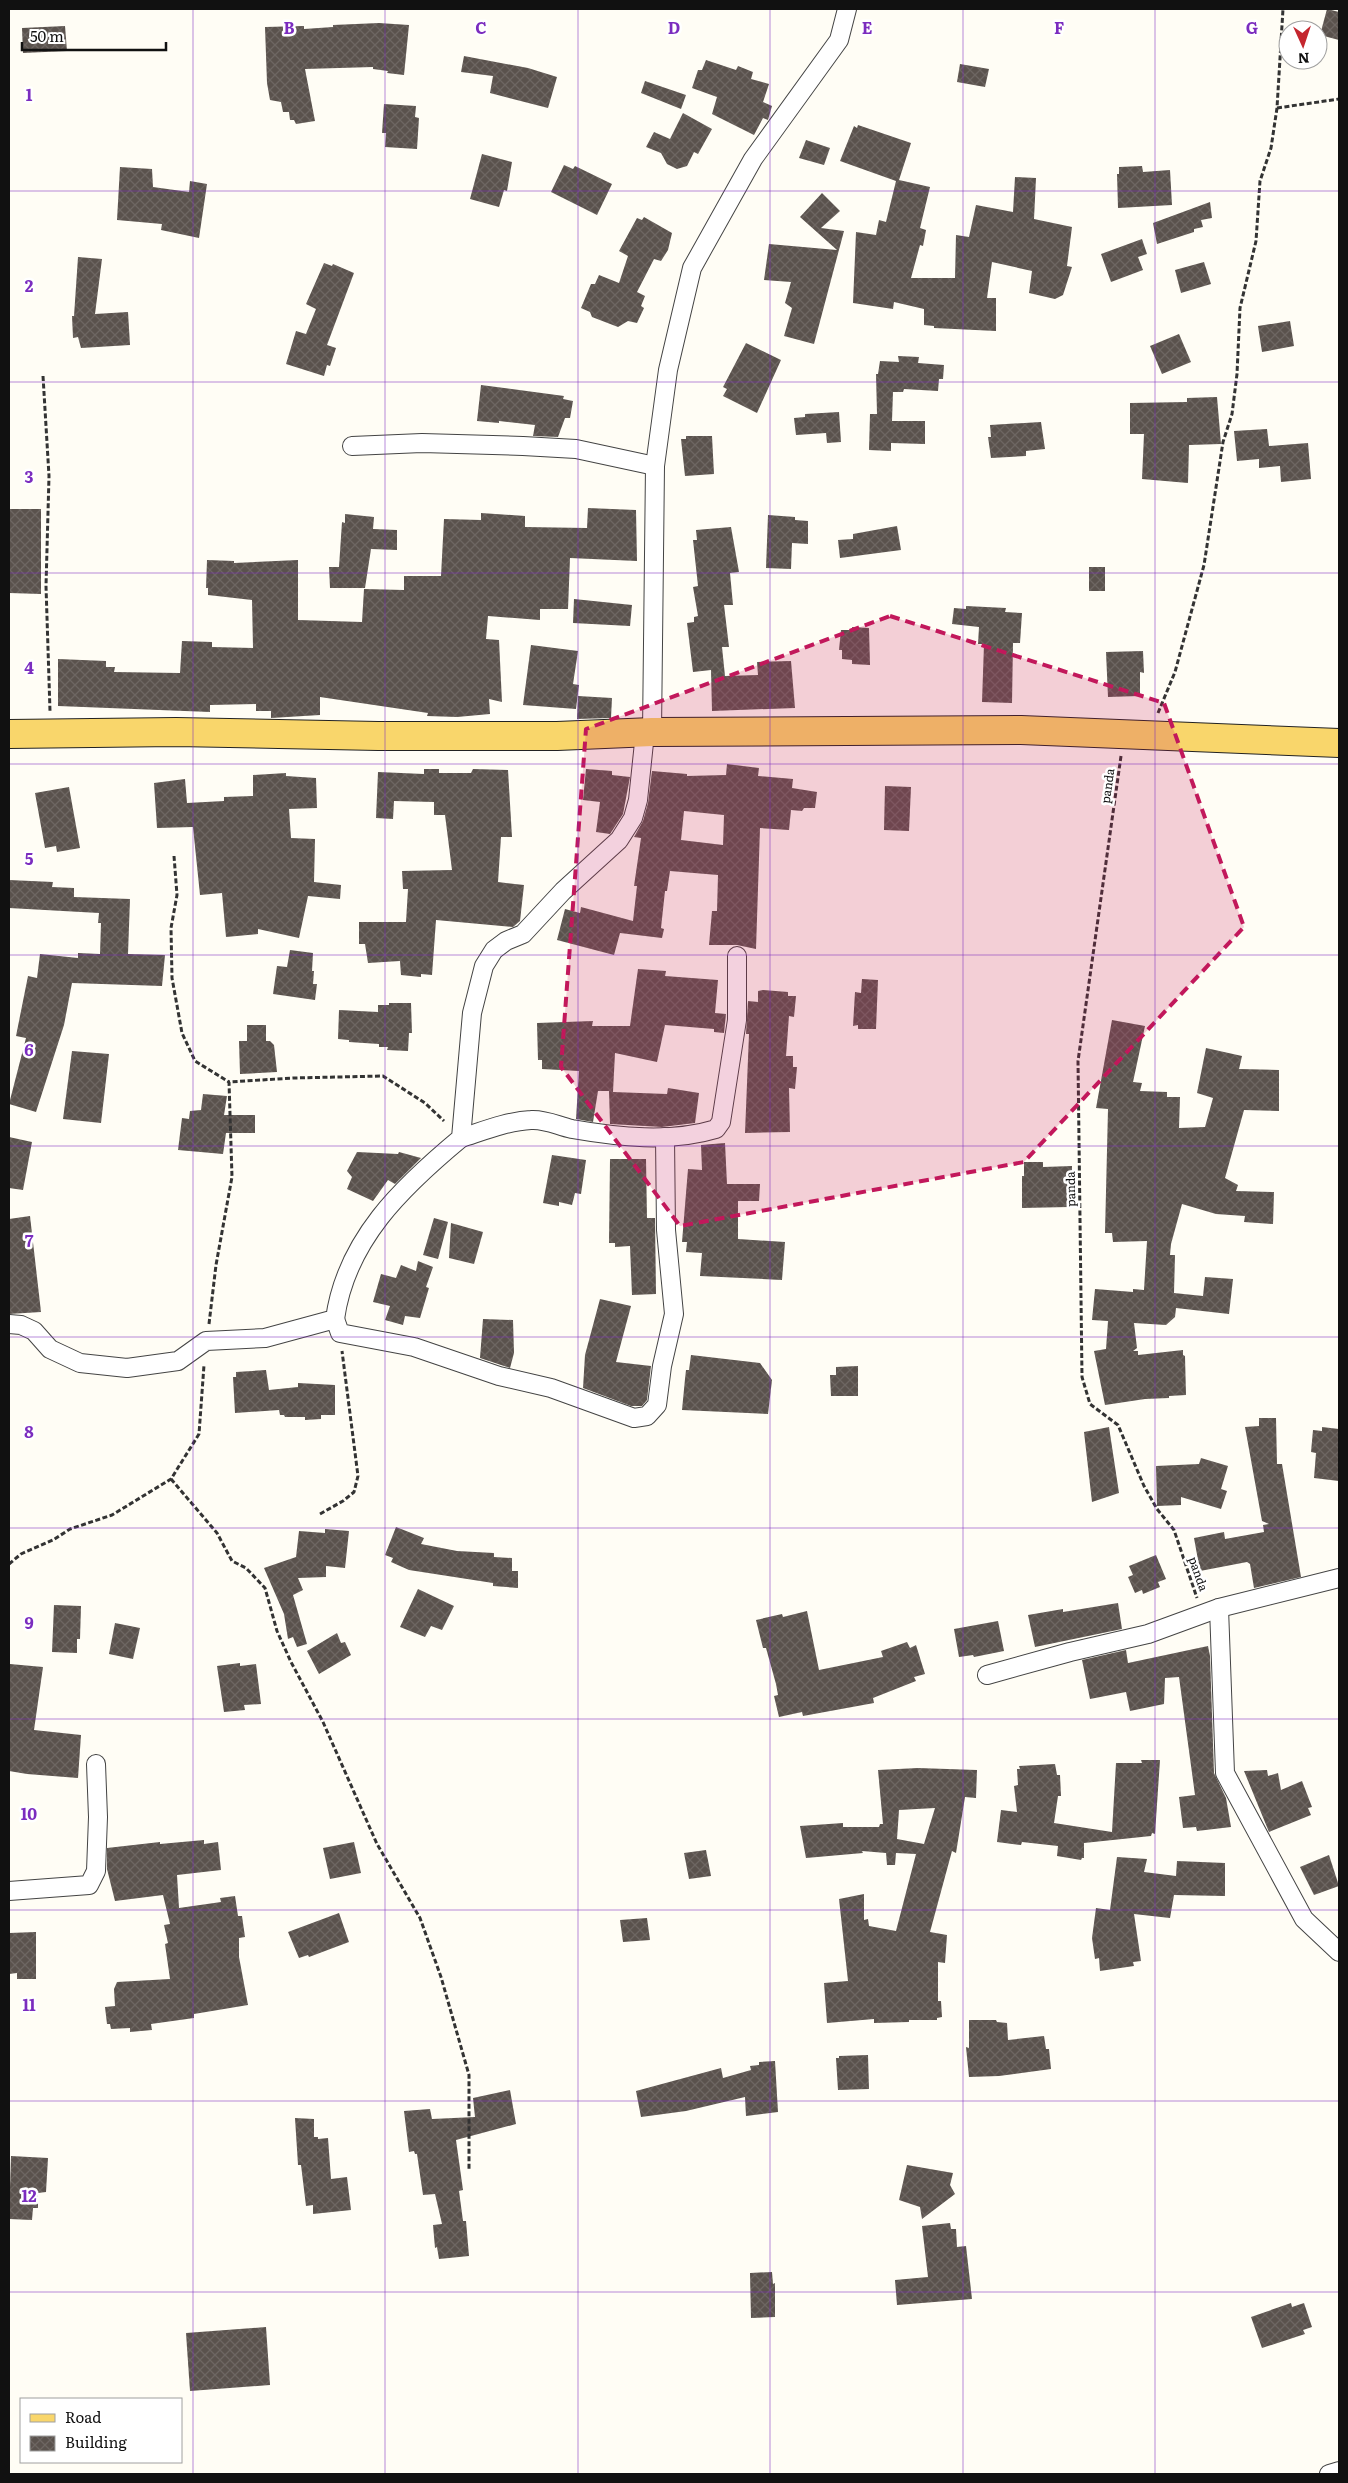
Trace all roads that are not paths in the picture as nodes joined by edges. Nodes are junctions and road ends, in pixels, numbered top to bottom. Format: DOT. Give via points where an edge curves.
graph roads {
  1 [pos="847,9"];
  2 [pos="352,446"];
  3 [pos="655,466"];
  4 [pos="648,733"];
  5 [pos="9,734"];
  6 [pos="1339,743"];
  7 [pos="737,956"];
  8 [pos="666,1137"];
  9 [pos="461,1138"];
  10 [pos="9,1324"];
  11 [pos="338,1326"];
  12 [pos="1339,1578"];
  13 [pos="1219,1608"];
  14 [pos="987,1676"];
  15 [pos="96,1764"];
  16 [pos="9,1891"];
  17 [pos="1339,1952"];
  18 [pos="1339,2471"];
  19 [pos="1329,2474"];
  1 -- 3 [label="street" via="839,40 753,158 692,268 668,370"];
  2 -- 3 [label="street" via="422,443 576,449"];
  3 -- 4 [label="street"];
  4 -- 5 [label="main road" via="557,736 176,732"];
  4 -- 6 [label="main road" via="1021,730"];
  4 -- 9 [label="street" via="638,800 623,835 523,934 494,950 484,966 472,1013"];
  7 -- 8 [label="street" via="737,1020 721,1122 716,1129 706,1132"];
  8 -- 9 [label="street" via="610,1135 530,1120"];
  8 -- 11 [label="street" via="666,1230 674,1314 657,1405 647,1416 634,1418 551,1388 500,1376"];
  9 -- 11 [label="street" via="386,1208 359,1247 338,1298"];
  10 -- 11 [label="street" via="34,1331 50,1349 80,1363 127,1368 178,1361 206,1342 264,1338"];
  12 -- 13 [label="street"];
  13 -- 14 [label="street" via="1148,1634"];
  13 -- 17 [label="street" via="1225,1773 1304,1919"];
  15 -- 16 [label="street" via="96,1870 89,1885"];
  18 -- 19 [label="street"];
}
